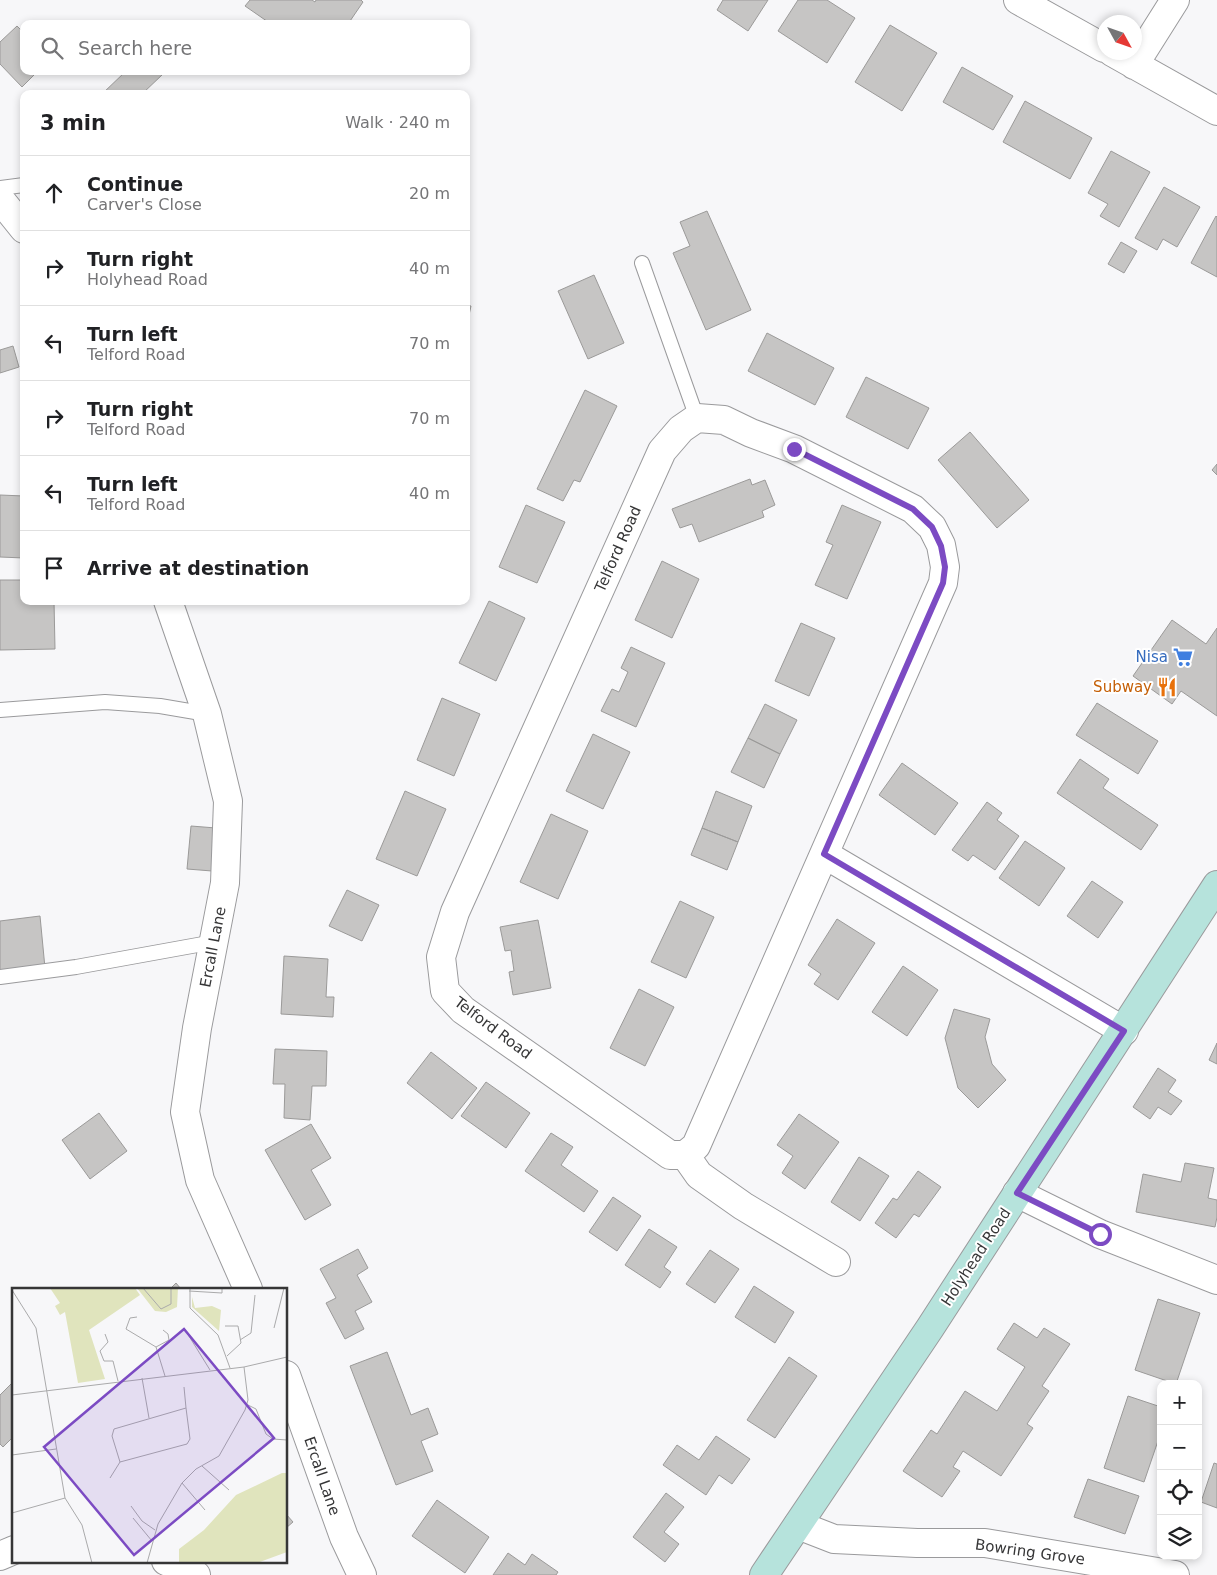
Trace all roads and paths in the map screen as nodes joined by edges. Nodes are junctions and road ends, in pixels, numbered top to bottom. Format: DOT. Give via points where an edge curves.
graph roads {
  1 [pos="1018,0"];
  2 [pos="1175,0"];
  3 [pos="1142,37"];
  4 [pos="1097,44"];
  5 [pos="1125,60"];
  6 [pos="1217,111"];
  7 [pos="20,186"];
  8 [pos="0,188"];
  9 [pos="0,199"];
  10 [pos="20,224"];
  11 [pos="642,263"];
  12 [pos="697,418"];
  13 [pos="169,605"];
  14 [pos="0,710"];
  15 [pos="207,714"];
  16 [pos="824,854"];
  17 [pos="1217,885"];
  18 [pos="214,942"];
  19 [pos="0,977"];
  20 [pos="1124,1031"];
  21 [pos="685,1156"];
  22 [pos="1017,1193"];
  23 [pos="836,1262"];
  24 [pos="1217,1280"];
  25 [pos="248,1288"];
  26 [pos="288,1381"];
  27 [pos="798,1526"];
  28 [pos="12,1551"];
  29 [pos="0,1556"];
  30 [pos="168,1562"];
  31 [pos="196,1575"];
  32 [pos="362,1575"];
  33 [pos="764,1575"];
  34 [pos="1175,1575"];
  1 -- 4 [label="street"];
  2 -- 3 [label="street"];
  5 -- 6 [label="street"];
  7 -- 8 [label="lane"];
  9 -- 10 [label="street"];
  11 -- 12 [label="lane"];
  12 -- 16 [label="street" via="724,420 794,449 913,509 932,527 941,546 945,567 943,583"];
  12 -- 21 [label="street, Telford Road" via="681,429 662,452 455,912 441,957 446,991 463,1010 670,1155"];
  13 -- 15 [label="street, Ercall Lane"];
  14 -- 15 [label="lane" via="105,702"];
  15 -- 18 [label="street, Ercall Lane" via="228,801 225,883"];
  16 -- 20 [label="street"];
  16 -- 21 [label="street" via="696,1146"];
  17 -- 20 [label="main road, Holyhead Road"];
  18 -- 19 [label="lane"];
  18 -- 25 [label="street, Ercall Lane" via="197,1028 186,1112 200,1180"];
  20 -- 22 [label="main road, Holyhead Road"];
  21 -- 23 [label="street" via="699,1175 743,1206"];
  22 -- 24 [label="street" via="1100,1234"];
  22 -- 27 [label="main road, Holyhead Road"];
  26 -- 32 [label="street, Ercall Lane" via="344,1537"];
  27 -- 33 [label="main road, Holyhead Road"];
  27 -- 34 [label="street, Bowring Grove" via="834,1539 985,1543"];
  28 -- 29 [label="street"];
  30 -- 31 [label="street"];
}
